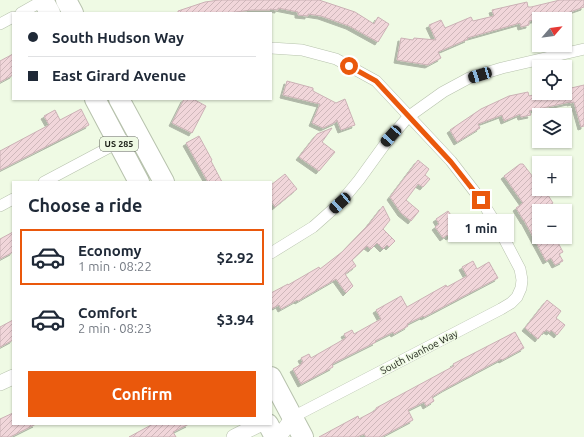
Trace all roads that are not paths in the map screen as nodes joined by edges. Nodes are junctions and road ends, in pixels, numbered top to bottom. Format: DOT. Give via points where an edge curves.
graph roads {
  1 [pos="66,0"];
  2 [pos="45,3"];
  3 [pos="23,12"];
  4 [pos="72,12"];
  5 [pos="12,18"];
  6 [pos="0,24"];
  7 [pos="272,48"];
  8 [pos="584,49"];
  9 [pos="120,100"];
  10 [pos="103,102"];
  11 [pos="408,117"];
  12 [pos="137,132"];
  13 [pos="118,143"];
  14 [pos="46,181"];
  15 [pos="138,181"];
  16 [pos="163,181"];
  17 [pos="12,200"];
  18 [pos="0,206"];
  19 [pos="272,252"];
  20 [pos="12,377"];
  21 [pos="272,379"];
  22 [pos="0,383"];
  23 [pos="293,417"];
  24 [pos="272,420"];
  25 [pos="258,425"];
  26 [pos="269,425"];
  27 [pos="234,437"];
  28 [pos="275,437"];
  29 [pos="279,437"];
  30 [pos="303,437"];
  1 -- 4 [label="highway"];
  2 -- 3 [label="street"];
  5 -- 6 [label="street"];
  7 -- 11 [label="street" via="302,50 336,59 376,81"];
  8 -- 11 [label="street" via="469,78 443,92"];
  9 -- 12 [label="highway, US 285"];
  10 -- 13 [label="highway, US 285"];
  11 -- 19 [label="street" via="340,203 313,227"];
  11 -- 23 [label="street, South Ivanhoe Way" via="464,177 498,227 520,269 522,280 518,296 511,303"];
  12 -- 13 [label="street"];
  12 -- 16 [label="highway, US 285"];
  13 -- 14 [label="street"];
  13 -- 15 [label="highway, US 285"];
  17 -- 18 [label="street"];
  20 -- 22 [label="street"];
  21 -- 23 [label="highway"];
  23 -- 24 [label="street"];
  23 -- 29 [label="street"];
  23 -- 30 [label="highway"];
  25 -- 27 [label="street"];
  26 -- 28 [label="highway"];
}
